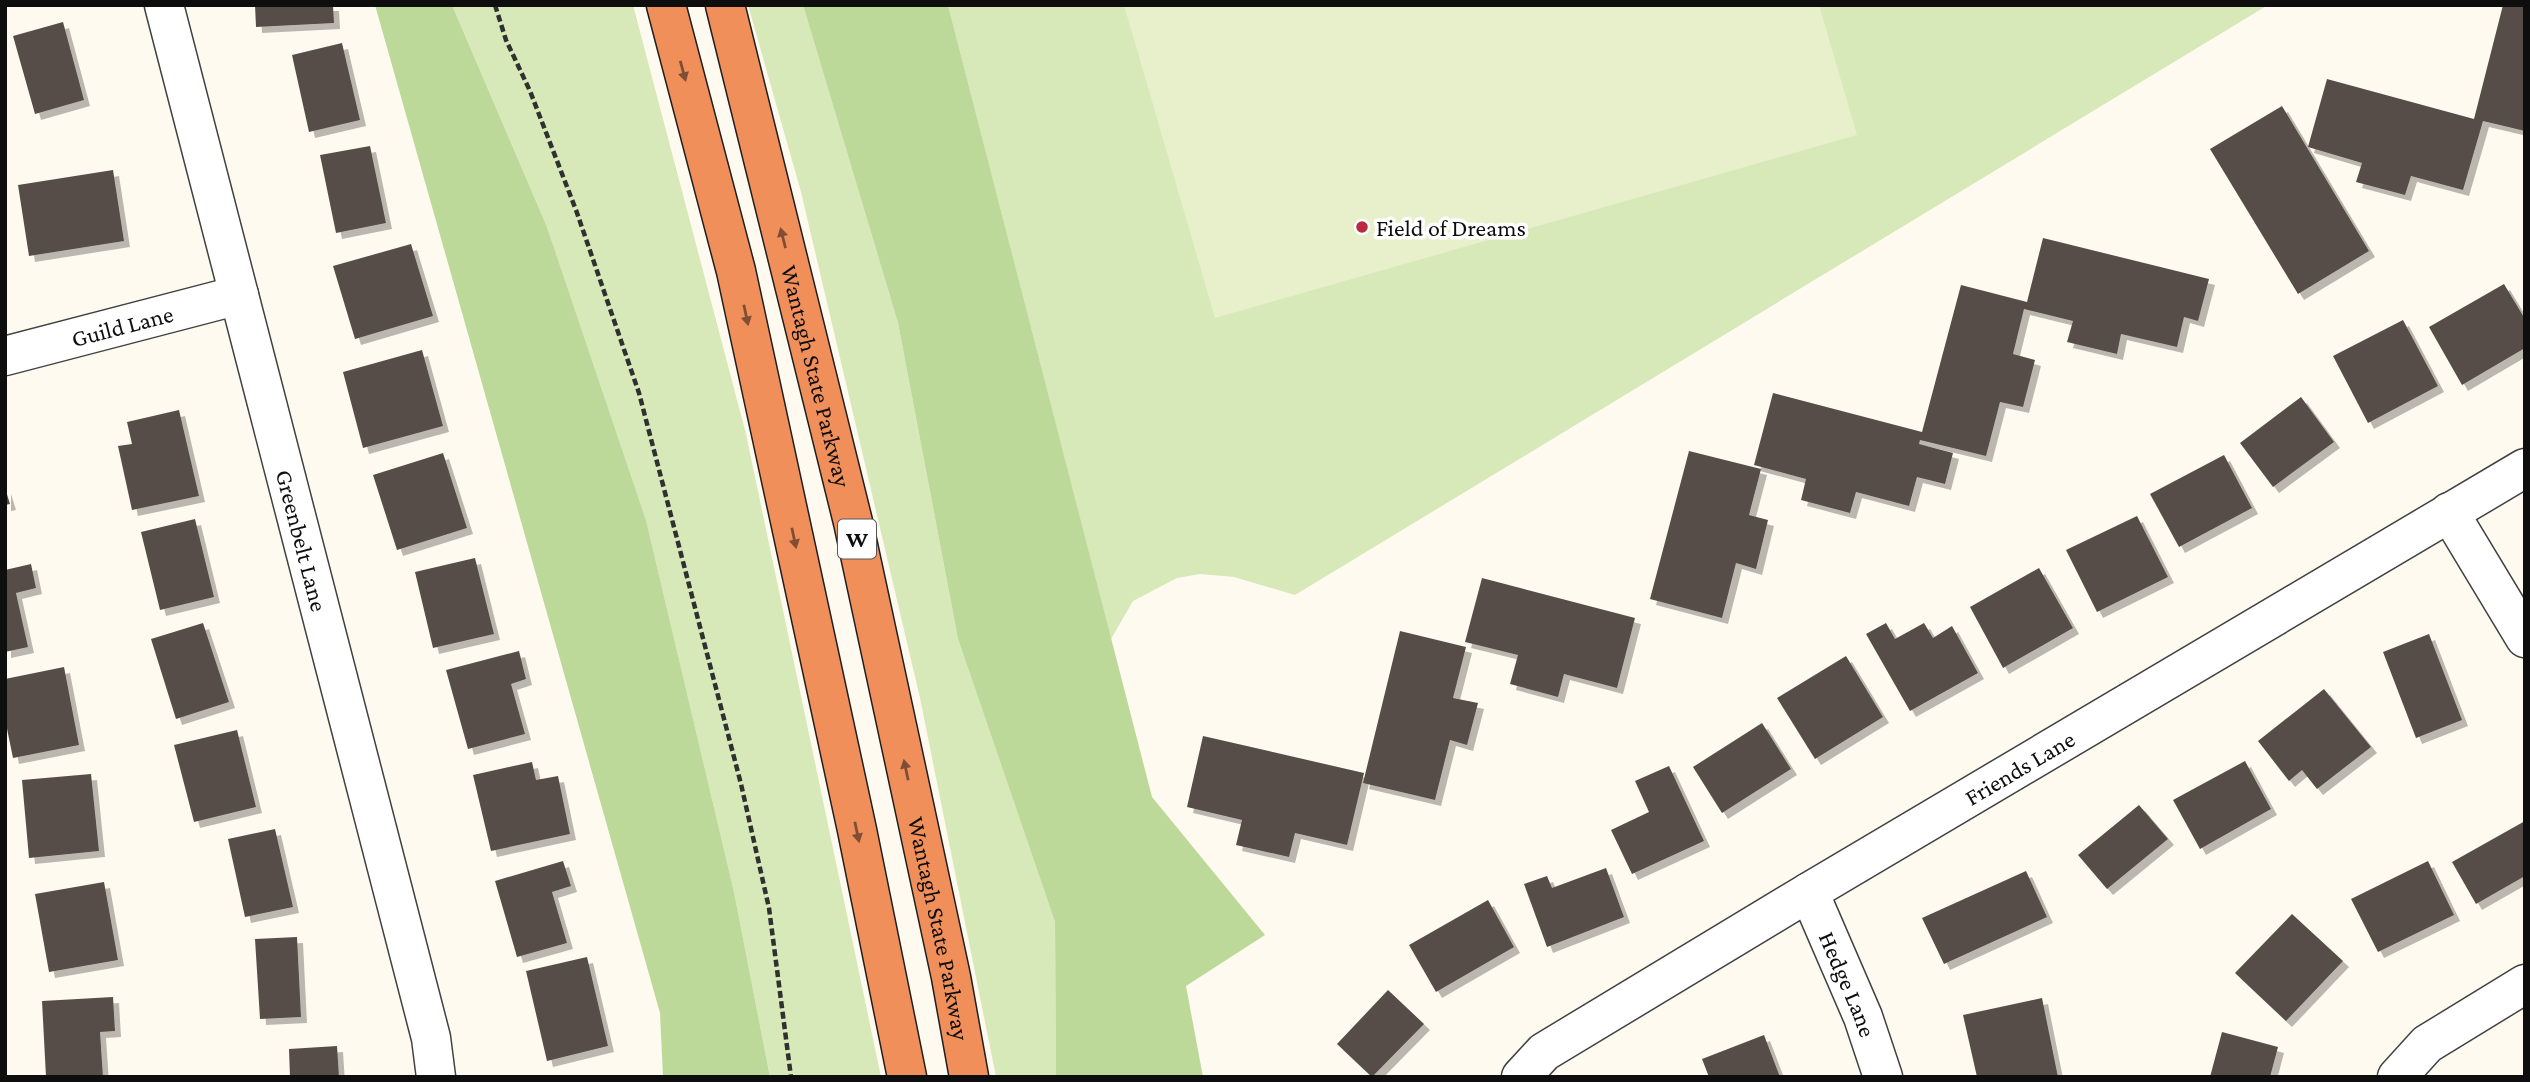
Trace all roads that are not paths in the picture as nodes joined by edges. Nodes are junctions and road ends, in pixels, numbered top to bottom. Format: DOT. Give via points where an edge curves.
graph roads {
  1 [pos="164,5"];
  2 [pos="666,5"];
  3 [pos="724,5"];
  4 [pos="239,295"];
  5 [pos="5,356"];
  6 [pos="2525,468"];
  7 [pos="2449,512"];
  8 [pos="2525,638"];
  9 [pos="1810,892"];
  10 [pos="2525,984"];
  11 [pos="436,1077"];
  12 [pos="907,1077"];
  13 [pos="969,1077"];
  14 [pos="1521,1077"];
  15 [pos="1883,1077"];
  16 [pos="2397,1077"];
  1 -- 4 [label="street, Greenbelt Lane"];
  2 -- 12 [label="highway, one-way" via="736,271"];
  13 -- 3 [label="highway, Wantagh State Parkway / W, one-way" via="853,522"];
  4 -- 5 [label="street, Guild Lane"];
  4 -- 11 [label="street, Greenbelt Lane" via="431,1038"];
  6 -- 7 [label="street, Friends Lane"];
  7 -- 8 [label="street"];
  7 -- 9 [label="street, Friends Lane"];
  9 -- 14 [label="street, Friends Lane" via="1544,1052"];
  9 -- 15 [label="street, Hedge Lane"];
  10 -- 16 [label="street" via="2427,1044"];
}
